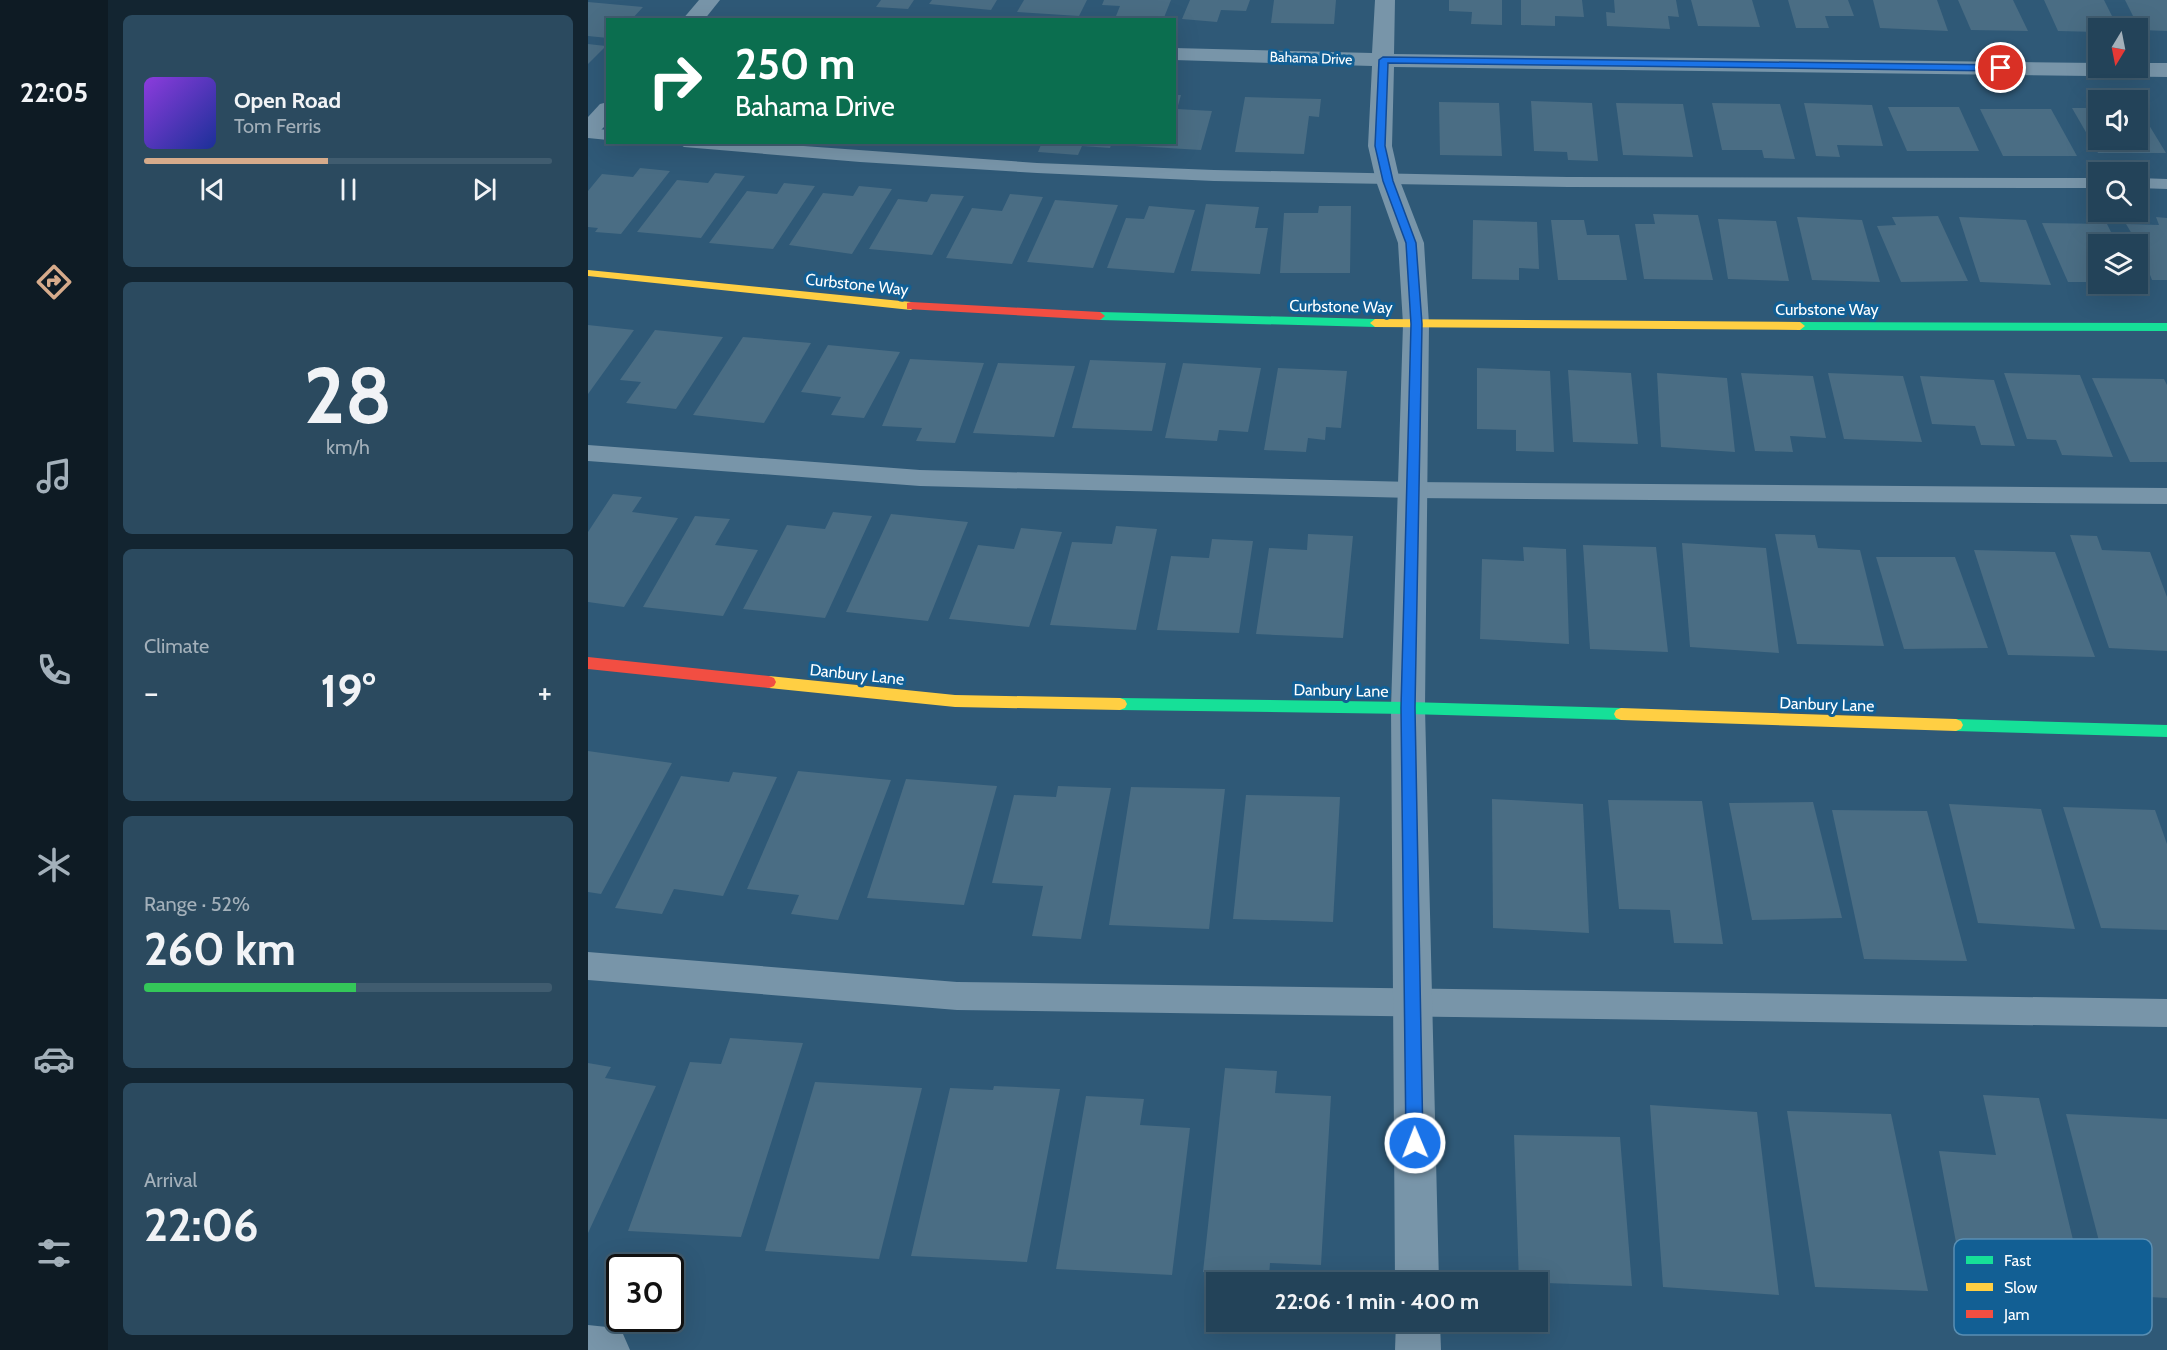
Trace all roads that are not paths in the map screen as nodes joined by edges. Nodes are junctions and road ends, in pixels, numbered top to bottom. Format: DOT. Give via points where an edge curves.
graph roads {
  1 [pos="710,0"];
  2 [pos="1385,0"];
  3 [pos="694,18"];
  4 [pos="1176,54"];
  5 [pos="1383,60"];
  6 [pos="2167,70"];
  7 [pos="606,111"];
  8 [pos="588,131"];
  9 [pos="606,135"];
  10 [pos="704,144"];
  11 [pos="1388,181"];
  12 [pos="2088,183"];
  13 [pos="2148,183"];
  14 [pos="2167,184"];
  15 [pos="588,273"];
  16 [pos="1416,324"];
  17 [pos="2167,327"];
  18 [pos="588,453"];
  19 [pos="1413,490"];
  20 [pos="2167,496"];
  21 [pos="588,663"];
  22 [pos="1408,708"];
  23 [pos="2167,730"];
  24 [pos="588,966"];
  25 [pos="1413,1003"];
  26 [pos="2167,1013"];
  27 [pos="1417,1272"];
  28 [pos="1418,1332"];
  29 [pos="588,1348"];
  30 [pos="607,1350"];
  31 [pos="1418,1350"];
  1 -- 3 [label="street"];
  2 -- 5 [label="street"];
  4 -- 5 [label="street, Bahama Drive"];
  5 -- 6 [label="street, Bahama Drive"];
  5 -- 11 [label="street" via="1380,146"];
  7 -- 8 [label="street"];
  8 -- 9 [label="lane"];
  10 -- 11 [label="lane" via="833,157 1054,170"];
  11 -- 12 [label="lane"];
  11 -- 16 [label="street" via="1411,243"];
  13 -- 14 [label="lane"];
  15 -- 16 [label="street, Curbstone Way" via="938,309"];
  16 -- 17 [label="street, Curbstone Way"];
  16 -- 19 [label="street"];
  18 -- 19 [label="lane" via="920,478"];
  19 -- 20 [label="lane"];
  19 -- 22 [label="street"];
  21 -- 22 [label="street, Danbury Lane" via="955,701"];
  22 -- 23 [label="street, Danbury Lane"];
  22 -- 25 [label="street"];
  24 -- 25 [label="lane" via="957,996"];
  25 -- 26 [label="lane"];
  25 -- 27 [label="street"];
  28 -- 31 [label="street"];
  29 -- 30 [label="street"];
}
